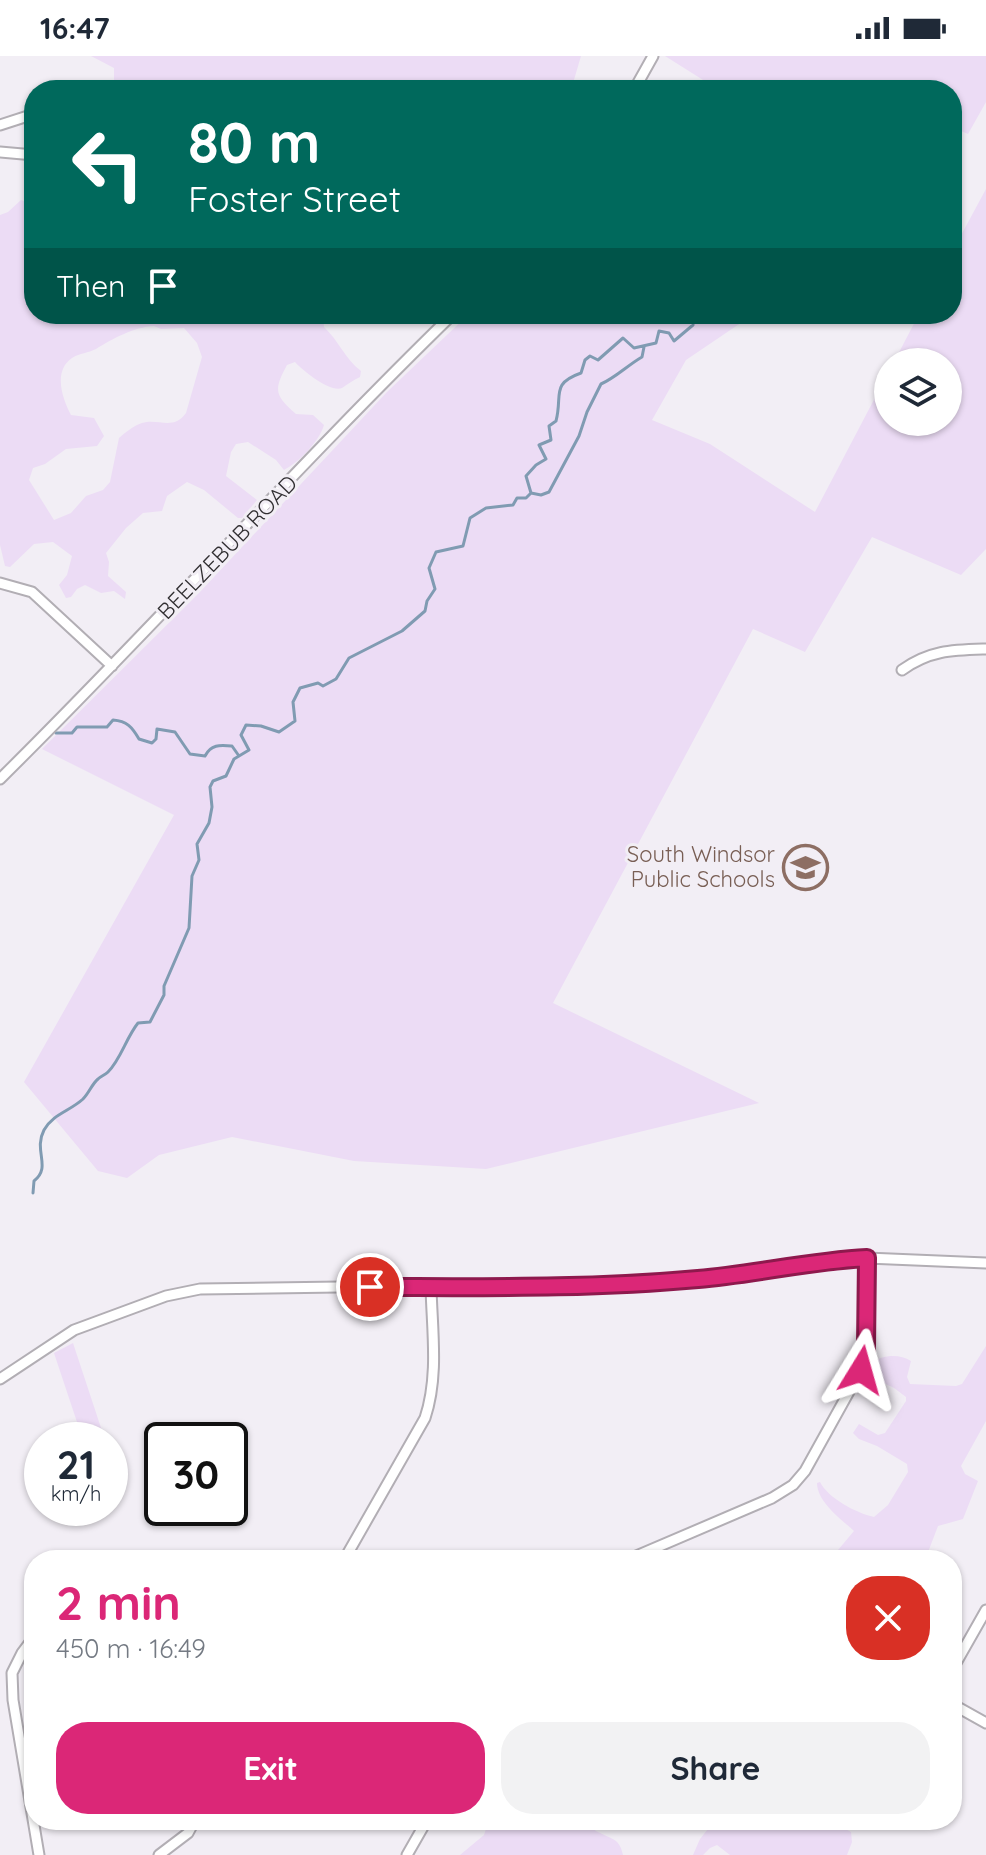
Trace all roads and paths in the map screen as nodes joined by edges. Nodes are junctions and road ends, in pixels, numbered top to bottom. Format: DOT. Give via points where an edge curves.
graph roads {
  1 [pos="653,56"];
  2 [pos="640,80"];
  3 [pos="24,117"];
  4 [pos="0,125"];
  5 [pos="0,152"];
  6 [pos="24,154"];
  7 [pos="443,324"];
  8 [pos="0,583"];
  9 [pos="986,649"];
  10 [pos="112,666"];
  11 [pos="902,670"];
  12 [pos="0,779"];
  13 [pos="867,1258"];
  14 [pos="986,1263"];
  15 [pos="431,1287"];
  16 [pos="0,1379"];
  17 [pos="350,1550"];
  18 [pos="650,1550"];
  19 [pos="986,1610"];
  20 [pos="24,1650"];
  21 [pos="962,1652"];
  22 [pos="962,1710"];
  23 [pos="986,1723"];
  24 [pos="24,1766"];
  25 [pos="35,1830"];
  26 [pos="190,1830"];
  27 [pos="421,1830"];
  28 [pos="39,1855"];
  29 [pos="159,1855"];
  30 [pos="407,1855"];
  1 -- 2 [label="street"];
  3 -- 4 [label="street"];
  5 -- 6 [label="street"];
  7 -- 10 [label="street, BEELZEBUB ROAD"];
  8 -- 10 [label="street" via="32,592"];
  9 -- 11 [label="street" via="941,651"];
  10 -- 12 [label="street, BEELZEBUB ROAD"];
  13 -- 14 [label="street"];
  13 -- 15 [label="street" via="700,1279"];
  13 -- 18 [label="street" via="861,1370 805,1471 772,1498"];
  15 -- 16 [label="street" via="200,1289 166,1296 74,1330"];
  15 -- 17 [label="street" via="430,1402"];
  19 -- 21 [label="street"];
  20 -- 24 [label="street" via="12,1673"];
  22 -- 23 [label="street"];
  25 -- 28 [label="street"];
  26 -- 29 [label="street"];
  27 -- 30 [label="street"];
}
